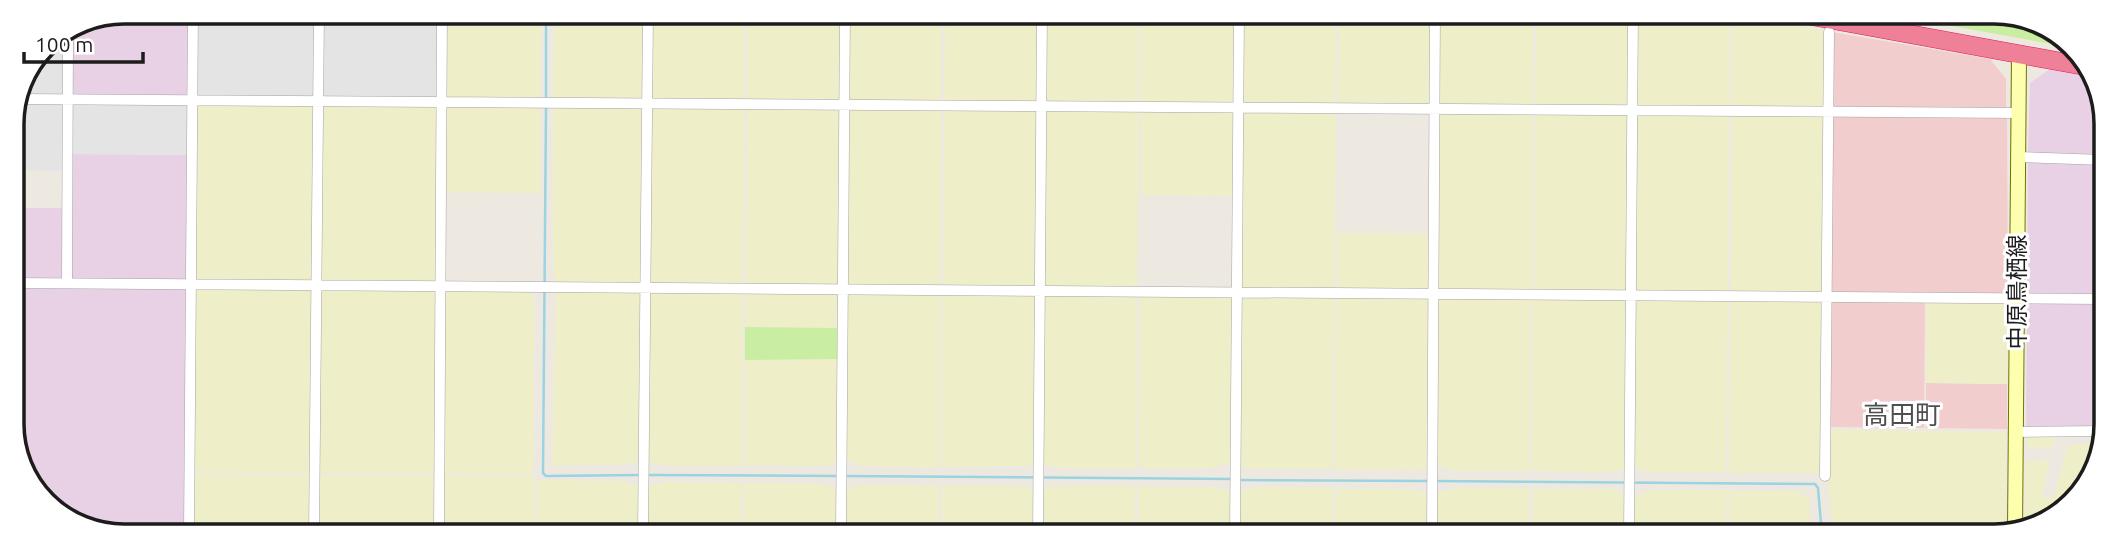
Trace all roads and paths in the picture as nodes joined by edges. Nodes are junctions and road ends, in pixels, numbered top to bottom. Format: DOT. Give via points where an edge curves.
graph roads {
  1 [pos="193,24"];
  2 [pos="319,24"];
  3 [pos="442,24"];
  4 [pos="648,24"];
  5 [pos="845,24"];
  6 [pos="1042,24"];
  7 [pos="1239,24"];
  8 [pos="1435,24"];
  9 [pos="1633,24"];
  10 [pos="1854,24"];
  11 [pos="1829,32"];
  12 [pos="68,42"];
  13 [pos="2019,55"];
  14 [pos="2073,64"];
  15 [pos="28,99"];
  16 [pos="192,99"];
  17 [pos="67,100"];
  18 [pos="318,100"];
  19 [pos="442,102"];
  20 [pos="647,102"];
  21 [pos="844,104"];
  22 [pos="1041,106"];
  23 [pos="1238,107"];
  24 [pos="1434,108"];
  25 [pos="1632,110"];
  26 [pos="1829,111"];
  27 [pos="2018,113"];
  28 [pos="2018,157"];
  29 [pos="2094,160"];
  30 [pos="24,283"];
  31 [pos="67,283"];
  32 [pos="192,284"];
  33 [pos="316,285"];
  34 [pos="441,286"];
  35 [pos="645,287"];
  36 [pos="842,290"];
  37 [pos="1040,290"];
  38 [pos="1236,293"];
  39 [pos="1433,294"];
  40 [pos="1632,296"];
  41 [pos="1827,297"];
  42 [pos="2017,297"];
  43 [pos="2094,299"];
  44 [pos="2093,431"];
  45 [pos="2016,432"];
  46 [pos="1825,476"];
  47 [pos="2015,521"];
  48 [pos="1236,523"];
  49 [pos="1432,523"];
  50 [pos="1629,523"];
  51 [pos="189,524"];
  52 [pos="314,524"];
  53 [pos="439,524"];
  54 [pos="643,524"];
  55 [pos="841,524"];
  56 [pos="1038,524"];
  1 -- 16 [label="street"];
  2 -- 18 [label="street"];
  3 -- 19 [label="street"];
  4 -- 20 [label="street"];
  5 -- 21 [label="street"];
  6 -- 22 [label="street"];
  7 -- 23 [label="street"];
  8 -- 24 [label="street"];
  9 -- 25 [label="street"];
  10 -- 13 [label="highway"];
  11 -- 26 [label="street"];
  12 -- 17 [label="street"];
  13 -- 14 [label="highway"];
  13 -- 27 [label="main road, 中原鳥栖線"];
  15 -- 17 [label="street"];
  16 -- 17 [label="street"];
  16 -- 18 [label="street"];
  16 -- 32 [label="street"];
  17 -- 31 [label="street"];
  18 -- 19 [label="street"];
  18 -- 33 [label="street"];
  19 -- 20 [label="street"];
  19 -- 34 [label="street"];
  20 -- 21 [label="street"];
  20 -- 35 [label="street"];
  21 -- 22 [label="street"];
  21 -- 36 [label="street"];
  22 -- 23 [label="street"];
  22 -- 37 [label="street"];
  23 -- 24 [label="street"];
  23 -- 38 [label="street"];
  24 -- 25 [label="street"];
  24 -- 39 [label="street"];
  25 -- 26 [label="street"];
  25 -- 40 [label="street"];
  26 -- 27 [label="street"];
  26 -- 41 [label="street"];
  27 -- 28 [label="main road, 中原鳥栖線"];
  28 -- 29 [label="street"];
  28 -- 42 [label="main road, 中原鳥栖線"];
  30 -- 31 [label="street"];
  31 -- 32 [label="street"];
  32 -- 33 [label="street"];
  32 -- 51 [label="street"];
  33 -- 34 [label="street"];
  33 -- 52 [label="street"];
  34 -- 35 [label="street"];
  34 -- 53 [label="street"];
  35 -- 36 [label="street"];
  35 -- 54 [label="street"];
  36 -- 37 [label="street"];
  36 -- 55 [label="street"];
  37 -- 38 [label="street"];
  37 -- 56 [label="street"];
  38 -- 39 [label="street"];
  38 -- 48 [label="street"];
  39 -- 40 [label="street"];
  39 -- 49 [label="street"];
  40 -- 41 [label="street"];
  40 -- 50 [label="street"];
  41 -- 42 [label="street"];
  41 -- 46 [label="street"];
  42 -- 43 [label="street"];
  42 -- 45 [label="main road, 中原鳥栖線"];
  44 -- 45 [label="street"];
  45 -- 47 [label="main road, 中原鳥栖線"];
}
